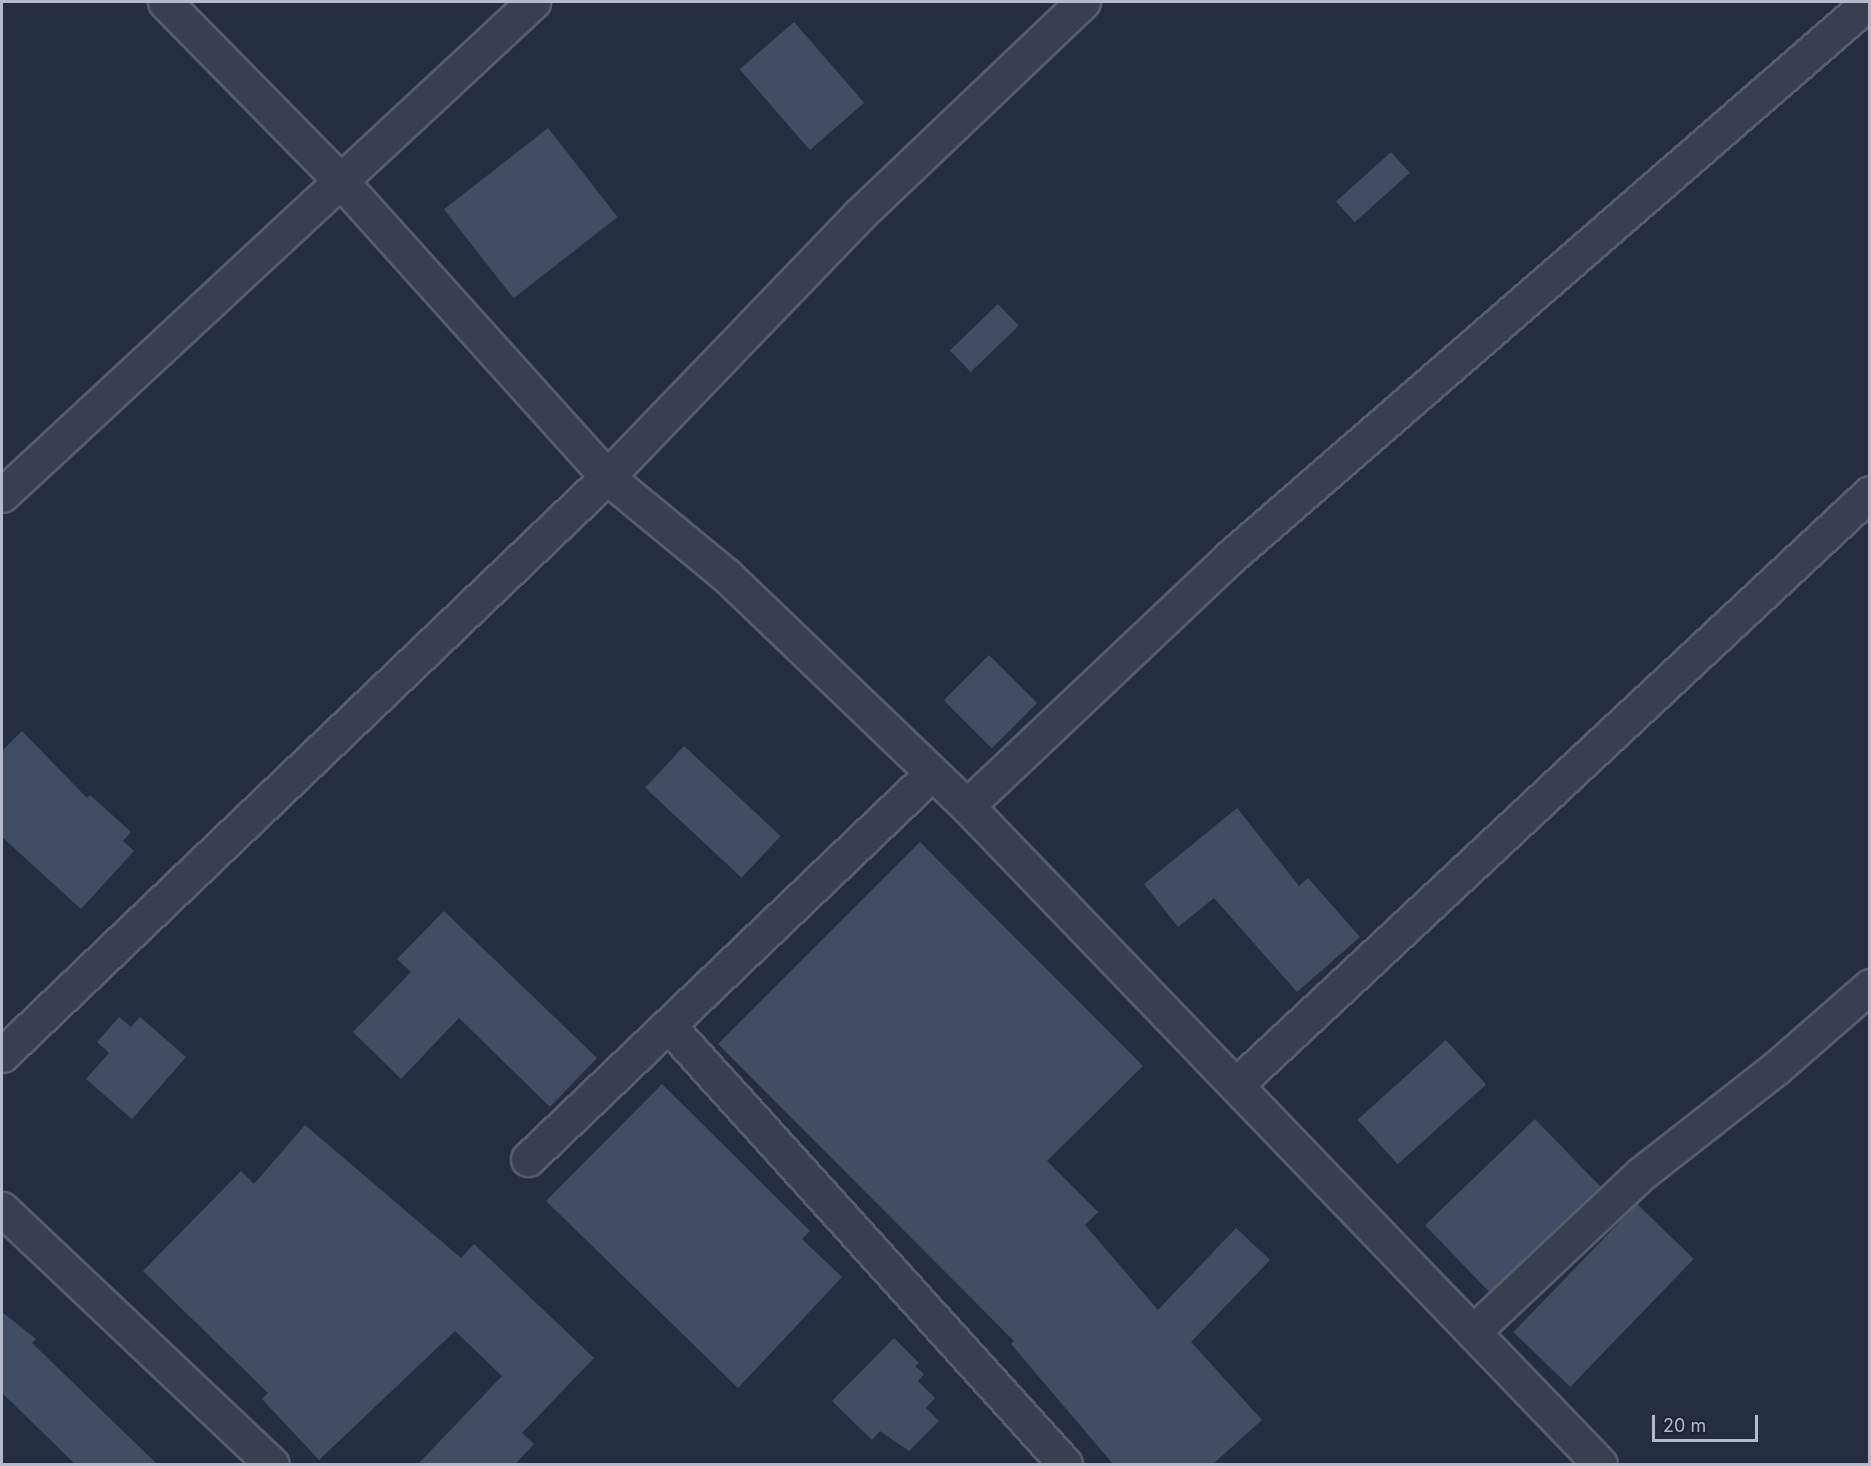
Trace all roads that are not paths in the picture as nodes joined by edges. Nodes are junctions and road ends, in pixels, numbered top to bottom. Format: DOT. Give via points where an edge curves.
graph roads {
  1 [pos="165,2"];
  2 [pos="533,2"];
  3 [pos="1083,2"];
  4 [pos="1869,2"];
  5 [pos="339,179"];
  6 [pos="607,477"];
  7 [pos="1869,493"];
  8 [pos="2,495"];
  9 [pos="932,773"];
  10 [pos="968,806"];
  11 [pos="1869,986"];
  12 [pos="669,1026"];
  13 [pos="2,1055"];
  14 [pos="1236,1085"];
  15 [pos="528,1159"];
  16 [pos="2,1209"];
  17 [pos="1473,1332"];
  18 [pos="272,1464"];
  19 [pos="1065,1464"];
  20 [pos="1600,1464"];
  1 -- 5 [label="street"];
  2 -- 5 [label="street"];
  3 -- 6 [label="street" via="860,214"];
  4 -- 10 [label="street" via="1229,558"];
  5 -- 6 [label="street"];
  5 -- 8 [label="street"];
  6 -- 9 [label="street" via="726,575"];
  6 -- 13 [label="street"];
  7 -- 14 [label="street"];
  9 -- 10 [label="street"];
  9 -- 12 [label="street"];
  10 -- 14 [label="street"];
  11 -- 17 [label="street" via="1776,1068 1642,1173"];
  12 -- 15 [label="street"];
  12 -- 19 [label="street"];
  14 -- 17 [label="street"];
  16 -- 18 [label="street"];
  17 -- 20 [label="street"];
}
